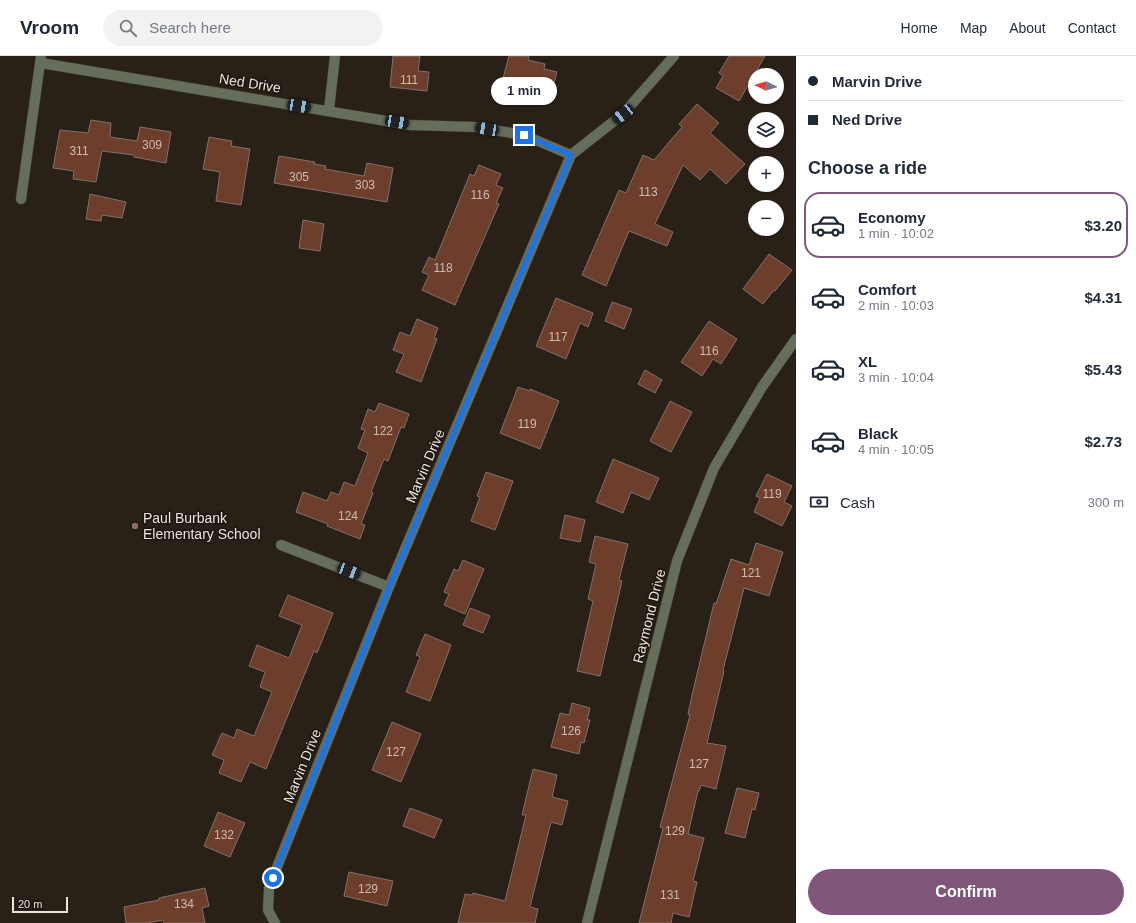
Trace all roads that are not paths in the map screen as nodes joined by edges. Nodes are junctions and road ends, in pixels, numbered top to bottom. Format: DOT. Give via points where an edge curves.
graph roads {
  1 [pos="335,56"];
  2 [pos="674,56"];
  3 [pos="41,60"];
  4 [pos="329,110"];
  5 [pos="571,155"];
  6 [pos="21,198"];
  7 [pos="796,339"];
  8 [pos="281,545"];
  9 [pos="389,587"];
  10 [pos="275,923"];
  11 [pos="588,923"];
  1 -- 4 [label="street"];
  2 -- 5 [label="street, Marvin Drive" via="623,114"];
  3 -- 4 [label="street, Ned Drive"];
  3 -- 6 [label="street"];
  4 -- 5 [label="street, Ned Drive" via="410,124 475,127 524,135"];
  5 -- 9 [label="street, Marvin Drive"];
  7 -- 11 [label="street, Raymond Drive" via="762,387 714,468 677,561"];
  8 -- 9 [label="street"];
  9 -- 10 [label="street, Marvin Drive" via="269,888 268,910"];
}
